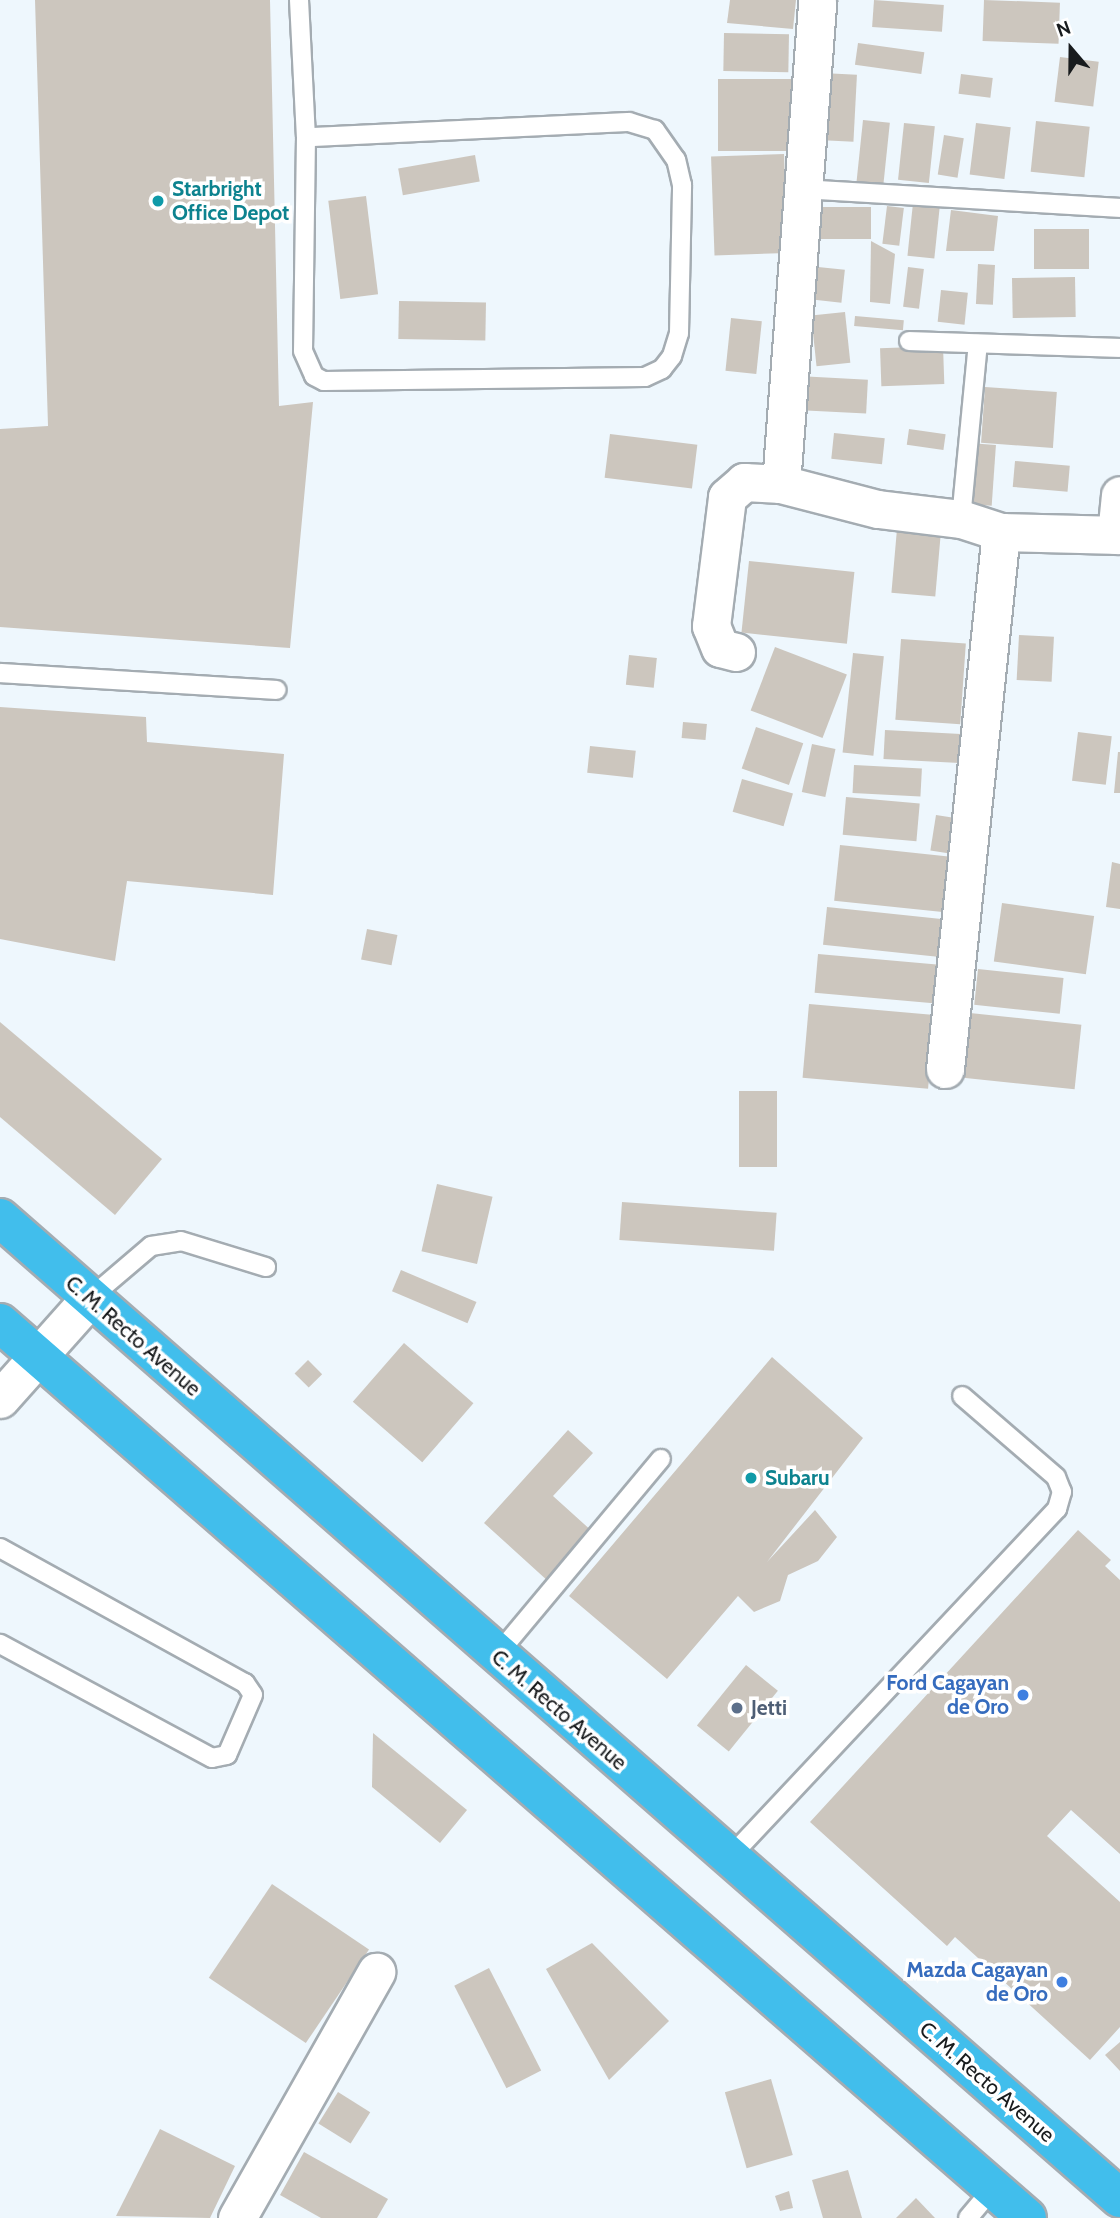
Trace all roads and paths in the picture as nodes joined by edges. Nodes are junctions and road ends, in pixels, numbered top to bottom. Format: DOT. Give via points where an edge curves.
graph roads {
  1 [pos="299,0"];
  2 [pos="817,0"];
  3 [pos="306,137"];
  4 [pos="802,189"];
  5 [pos="1120,208"];
  6 [pos="909,341"];
  7 [pos="978,344"];
  8 [pos="1120,348"];
  9 [pos="781,484"];
  10 [pos="1120,495"];
  11 [pos="961,519"];
  12 [pos="1001,532"];
  13 [pos="1118,535"];
  14 [pos="736,652"];
  15 [pos="0,673"];
  16 [pos="276,690"];
  17 [pos="945,1069"];
  18 [pos="0,1218"];
  19 [pos="266,1268"];
  20 [pos="90,1298"];
  21 [pos="0,1323"];
  22 [pos="38,1356"];
  23 [pos="962,1396"];
  24 [pos="0,1399"];
  25 [pos="661,1459"];
  26 [pos="0,1548"];
  27 [pos="0,1644"];
  28 [pos="496,1656"];
  29 [pos="730,1857"];
  30 [pos="376,1972"];
  31 [pos="993,2188"];
  32 [pos="1120,2198"];
  33 [pos="237,2218"];
  34 [pos="968,2218"];
  35 [pos="1027,2218"];
  1 -- 3 [label="lane"];
  2 -- 4 [label="street"];
  3 -- 3 [label="lane" via="629,122 655,130 676,160 682,185 678,333 673,356 662,369 645,377 324,381 314,376 303,352"];
  4 -- 5 [label="lane"];
  4 -- 9 [label="street"];
  6 -- 7 [label="lane"];
  7 -- 8 [label="lane"];
  7 -- 11 [label="lane"];
  9 -- 11 [label="street" via="878,509"];
  9 -- 14 [label="street" via="744,482 727,497 711,626 720,648"];
  10 -- 13 [label="street"];
  11 -- 12 [label="street"];
  12 -- 13 [label="street"];
  12 -- 17 [label="street"];
  15 -- 16 [label="lane"];
  18 -- 20 [label="highway, C. M. Recto Avenue"];
  19 -- 20 [label="lane" via="181,1241 151,1245"];
  20 -- 22 [label="street"];
  20 -- 28 [label="highway, C. M. Recto Avenue"];
  21 -- 22 [label="highway"];
  22 -- 24 [label="street"];
  22 -- 31 [label="highway"];
  23 -- 29 [label="lane" via="1056,1477 1062,1492 1057,1509"];
  25 -- 28 [label="lane"];
  26 -- 27 [label="lane" via="245,1682 254,1695 228,1755 212,1758"];
  28 -- 29 [label="highway, C. M. Recto Avenue"];
  29 -- 32 [label="highway, C. M. Recto Avenue"];
  30 -- 33 [label="street"];
  31 -- 34 [label="lane"];
  31 -- 35 [label="highway"];
}
